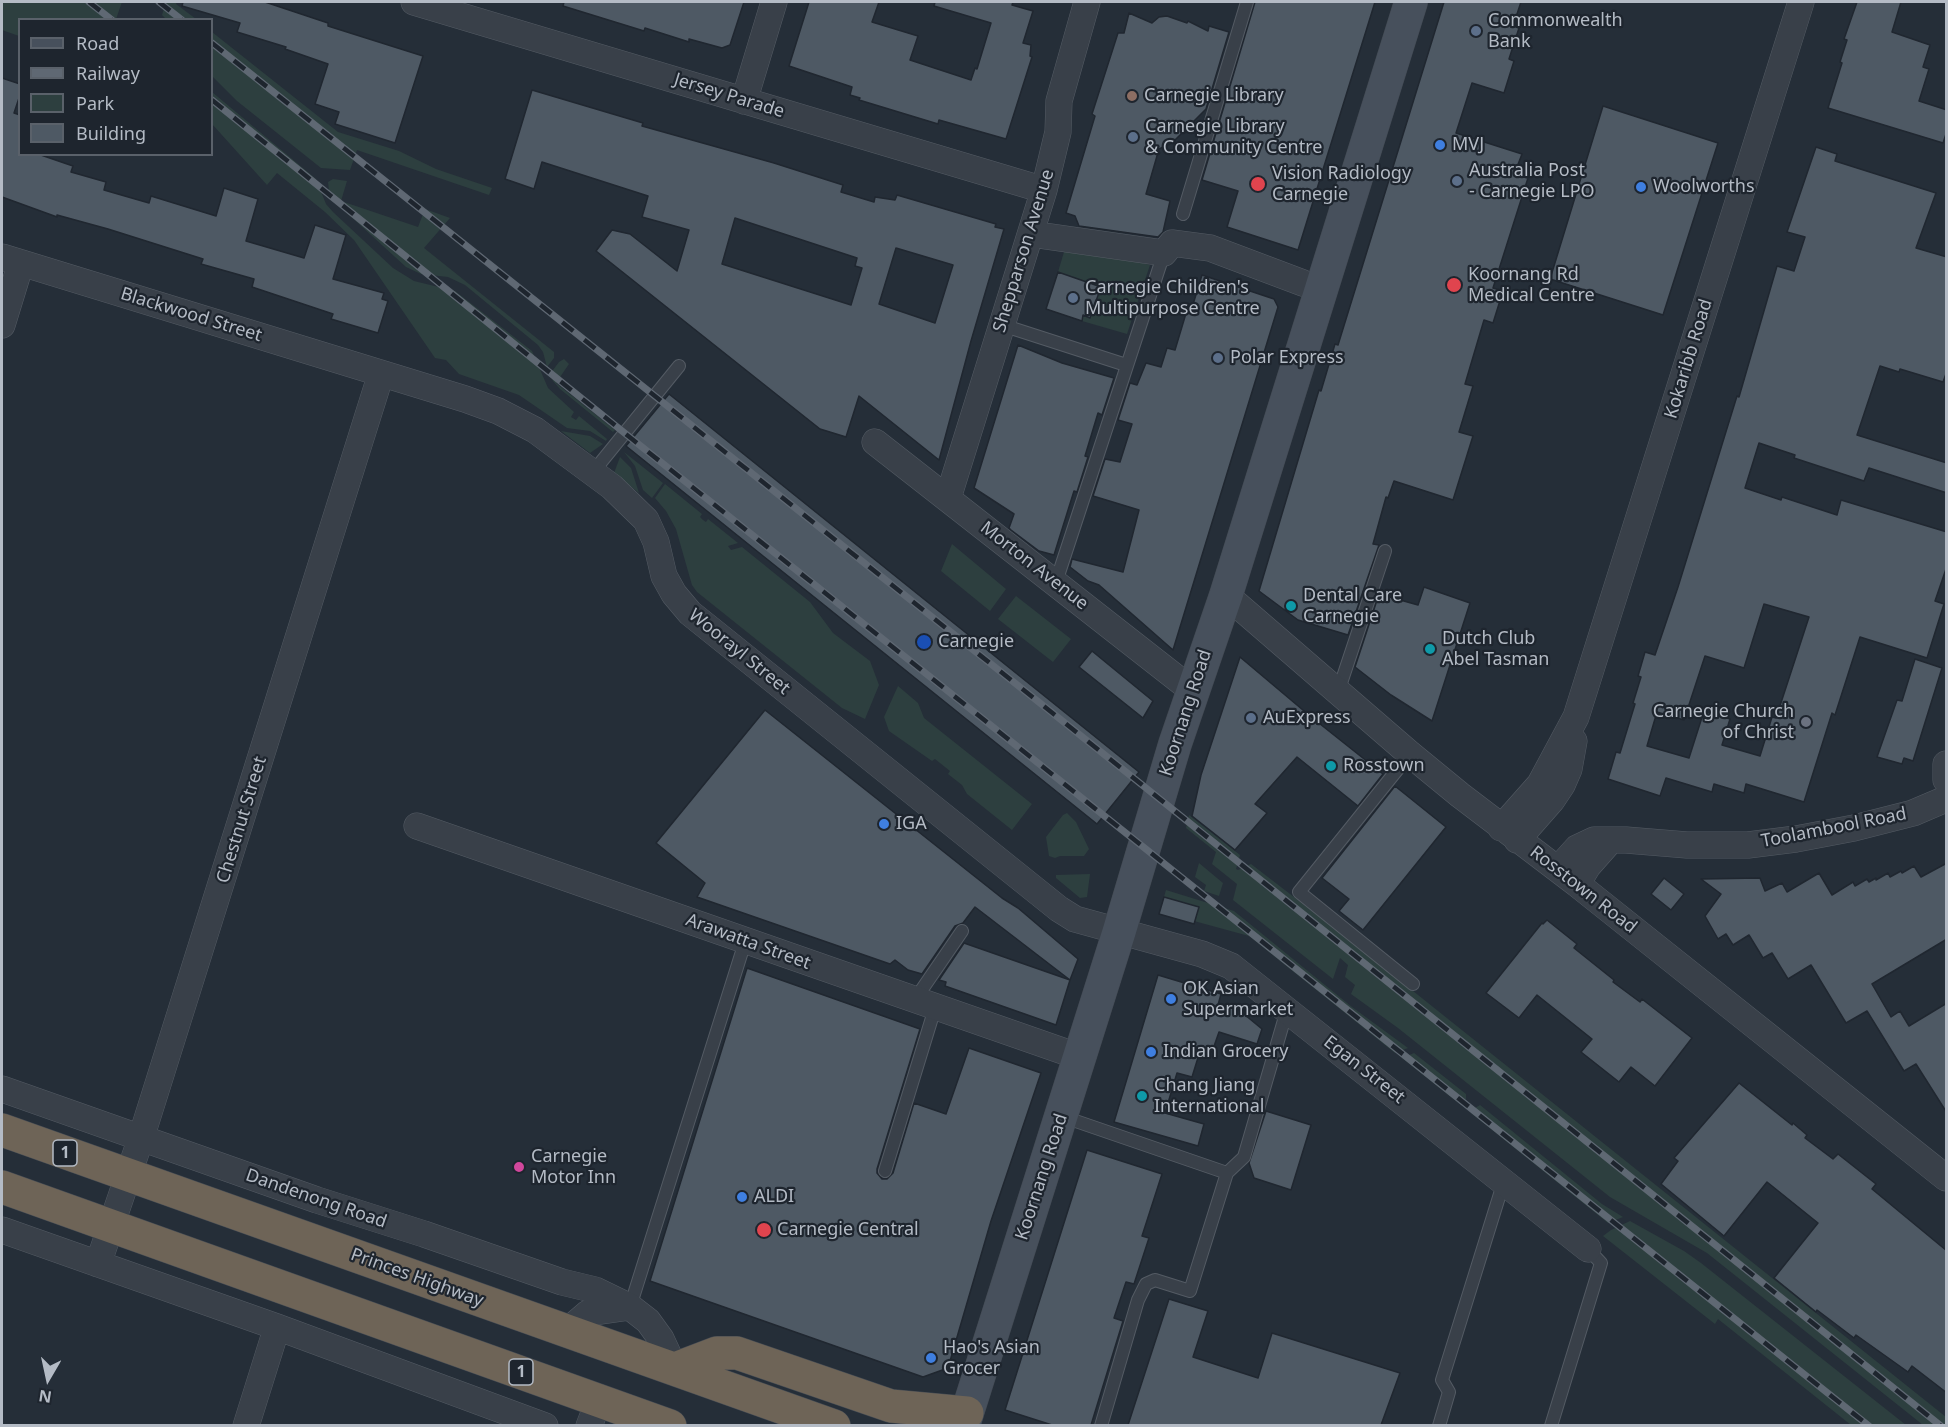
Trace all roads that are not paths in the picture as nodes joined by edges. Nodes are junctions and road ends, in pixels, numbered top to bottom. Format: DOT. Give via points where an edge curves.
graph roads {
  1 [pos="414,2"];
  2 [pos="774,2"];
  3 [pos="1087,2"];
  4 [pos="1247,2"];
  5 [pos="1411,2"];
  6 [pos="1801,2"];
  7 [pos="460,8"];
  8 [pos="744,101"];
  9 [pos="1044,190"];
  10 [pos="1183,214"];
  11 [pos="1031,234"];
  12 [pos="1164,253"];
  13 [pos="11,260"];
  14 [pos="1303,284"];
  15 [pos="2,325"];
  16 [pos="1002,326"];
  17 [pos="1126,365"];
  18 [pos="679,366"];
  19 [pos="381,374"];
  20 [pos="875,442"];
  21 [pos="593,472"];
  22 [pos="948,498"];
  23 [pos="1385,551"];
  24 [pos="1056,582"];
  25 [pos="1226,595"];
  26 [pos="1193,691"];
  27 [pos="1338,692"];
  28 [pos="1410,754"];
  29 [pos="1947,764"];
  30 [pos="1947,780"];
  31 [pos="1947,799"];
  32 [pos="417,826"];
  33 [pos="1509,834"];
  34 [pos="1567,876"];
  35 [pos="962,932"];
  36 [pos="1119,932"];
  37 [pos="745,942"];
  38 [pos="1413,984"];
  39 [pos="925,1005"];
  40 [pos="1287,1010"];
  41 [pos="1080,1057"];
  42 [pos="2,1089"];
  43 [pos="1061,1116"];
  44 [pos="2,1130"];
  45 [pos="141,1138"];
  46 [pos="885,1171"];
  47 [pos="1227,1173"];
  48 [pos="129,1175"];
  49 [pos="1947,1178"];
  50 [pos="1504,1181"];
  51 [pos="2,1187"];
  52 [pos="112,1227"];
  53 [pos="2,1230"];
  54 [pos="1594,1256"];
  55 [pos="98,1264"];
  56 [pos="630,1307"];
  57 [pos="277,1327"];
  58 [pos="567,1331"];
  59 [pos="675,1368"];
  60 [pos="594,1413"];
  61 [pos="965,1419"];
  62 [pos="246,1425"];
  63 [pos="545,1425"];
  64 [pos="670,1425"];
  65 [pos="834,1425"];
  66 [pos="1101,1425"];
  67 [pos="1438,1425"];
  68 [pos="1551,1425"];
  1 -- 7 [label="street, Jersey Parade"];
  2 -- 8 [label="street"];
  3 -- 9 [label="street, Shepparson Avenue" via="1059,101 1058,132"];
  4 -- 10 [label="lane"];
  5 -- 25 [label="street, Koornang Road"];
  6 -- 33 [label="street, Kokaribb Road" via="1576,717 1569,769 1552,800"];
  7 -- 8 [label="street, Jersey Parade"];
  8 -- 9 [label="street, Jersey Parade"];
  9 -- 11 [label="street, Shepparson Avenue"];
  11 -- 12 [label="street"];
  11 -- 16 [label="street, Shepparson Avenue"];
  12 -- 14 [label="street" via="1172,243 1210,248"];
  12 -- 17 [label="lane"];
  13 -- 15 [label="street"];
  13 -- 19 [label="street, Blackwood Street"];
  16 -- 17 [label="lane"];
  16 -- 22 [label="street, Shepparson Avenue"];
  17 -- 24 [label="lane"];
  18 -- 21 [label="lane"];
  19 -- 21 [label="street, Woorayl Street" via="498,411 535,430"];
  19 -- 45 [label="street, Chestnut Street"];
  20 -- 22 [label="street, Morton Avenue"];
  21 -- 36 [label="street, Woorayl Street" via="646,520 664,576 690,613 1059,909 1075,919"];
  22 -- 24 [label="street, Morton Avenue"];
  23 -- 27 [label="lane"];
  24 -- 26 [label="street, Morton Avenue"];
  25 -- 26 [label="street, Koornang Road"];
  25 -- 27 [label="street, Rosstown Road"];
  26 -- 36 [label="street, Koornang Road"];
  27 -- 28 [label="street, Rosstown Road"];
  28 -- 33 [label="street, Rosstown Road"];
  28 -- 38 [label="lane" via="1299,892"];
  29 -- 30 [label="street"];
  31 -- 34 [label="street, Toolambool Road" via="1854,828 1748,845 1611,840 1588,866"];
  32 -- 37 [label="street, Arawatta Street"];
  33 -- 34 [label="street, Rosstown Road"];
  34 -- 49 [label="street, Rosstown Road"];
  35 -- 39 [label="lane"];
  36 -- 40 [label="street, Egan Street" via="1202,954 1231,966"];
  36 -- 41 [label="street, Koornang Road"];
  37 -- 39 [label="street, Arawatta Street"];
  37 -- 56 [label="lane"];
  39 -- 41 [label="street, Arawatta Street"];
  39 -- 46 [label="lane"];
  40 -- 47 [label="lane" via="1244,1156"];
  40 -- 50 [label="street, Egan Street"];
  41 -- 43 [label="street, Koornang Road"];
  42 -- 45 [label="street, Dandenong Road"];
  43 -- 47 [label="lane"];
  43 -- 61 [label="street, Koornang Road"];
  44 -- 48 [label="highway, Princes Highway / 1"];
  45 -- 48 [label="street, Chestnut Street"];
  45 -- 56 [label="street, Dandenong Road" via="562,1282 596,1290"];
  47 -- 66 [label="lane" via="1190,1291 1155,1280 1146,1284 1138,1300"];
  48 -- 52 [label="street, Chestnut Street"];
  48 -- 58 [label="highway, Princes Highway / 1"];
  50 -- 54 [label="street, Egan Street"];
  50 -- 67 [label="lane" via="1442,1380 1449,1392"];
  51 -- 52 [label="highway, 1"];
  52 -- 55 [label="street, Chestnut Street"];
  52 -- 60 [label="highway, 1"];
  53 -- 55 [label="street"];
  54 -- 68 [label="lane"];
  55 -- 57 [label="street"];
  56 -- 58 [label="street" via="588,1313"];
  56 -- 59 [label="street, Dandenong Road" via="657,1332"];
  57 -- 62 [label="street"];
  57 -- 63 [label="street"];
  58 -- 59 [label="highway, Princes Highway / 1"];
  59 -- 61 [label="highway" via="717,1353 737,1353 891,1406"];
  59 -- 65 [label="highway, Princes Highway / 1"];
  60 -- 64 [label="highway, 1"];
}
